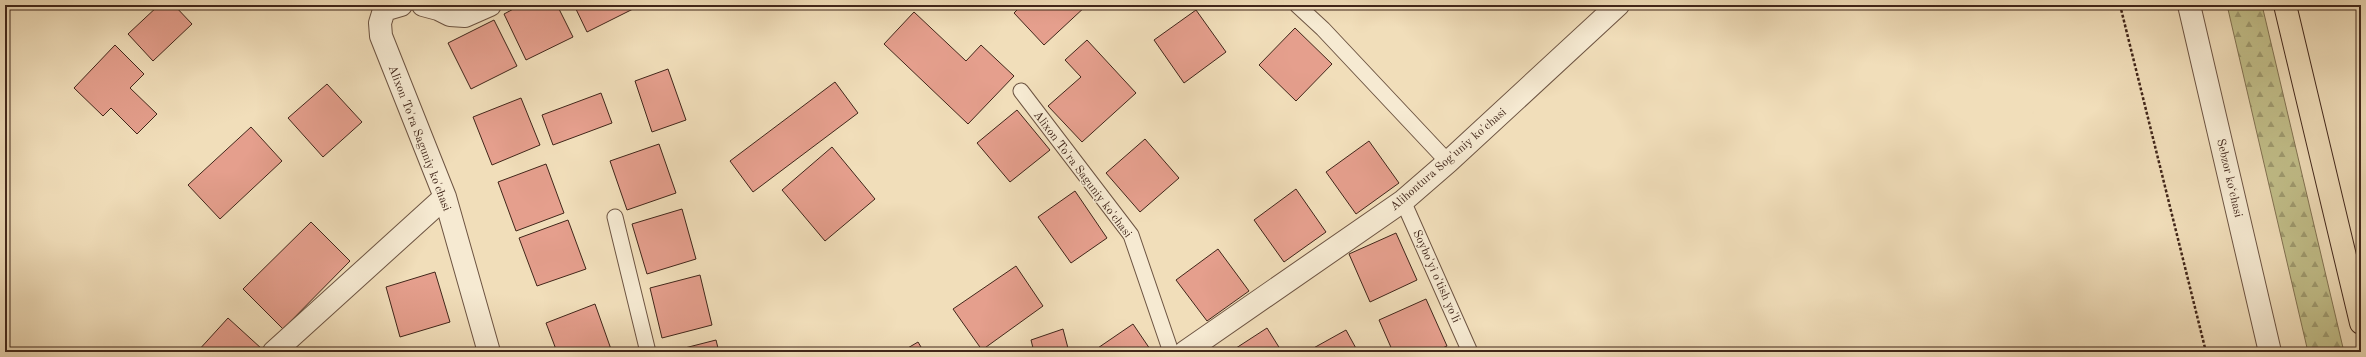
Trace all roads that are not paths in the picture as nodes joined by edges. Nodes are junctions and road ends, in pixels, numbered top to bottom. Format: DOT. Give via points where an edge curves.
graph roads {
  1 [pos="401,5"];
  2 [pos="423,5"];
  3 [pos="490,5"];
  4 [pos="1297,5"];
  5 [pos="1618,5"];
  6 [pos="2189,5"];
  7 [pos="2285,5"];
  8 [pos="1021,91"];
  9 [pos="1448,162"];
  10 [pos="445,197"];
  11 [pos="1403,201"];
  12 [pos="615,217"];
  13 [pos="2361,324"];
  14 [pos="274,352"];
  15 [pos="489,352"];
  16 [pos="648,352"];
  17 [pos="1171,352"];
  18 [pos="1185,352"];
  19 [pos="1470,352"];
  20 [pos="2270,352"];
  1 -- 10 [label="street, Alixon To'ra Saguniy ko'chasi" via="384,10 380,23 381,36"];
  2 -- 3 [label="street" via="450,15 465,16"];
  4 -- 9 [label="lane" via="1324,29"];
  5 -- 9 [label="street, Alihontura Sog'uniy ko'chasi"];
  6 -- 20 [label="street, Sebzor ko‘chasi"];
  7 -- 13 [label="main road"];
  8 -- 17 [label="lane, Alixon To'ra Saguniy ko'chasi" via="1131,235"];
  9 -- 11 [label="street, Alihontura Sog'uniy ko'chasi"];
  10 -- 14 [label="street"];
  10 -- 15 [label="street, Alixon To'ra Saguniy ko'chasi"];
  11 -- 18 [label="street, Alihontura Sog'uniy ko'chasi"];
  11 -- 19 [label="lane, Soybo'yi o'tish yo'li"];
  12 -- 16 [label="lane"];
}
